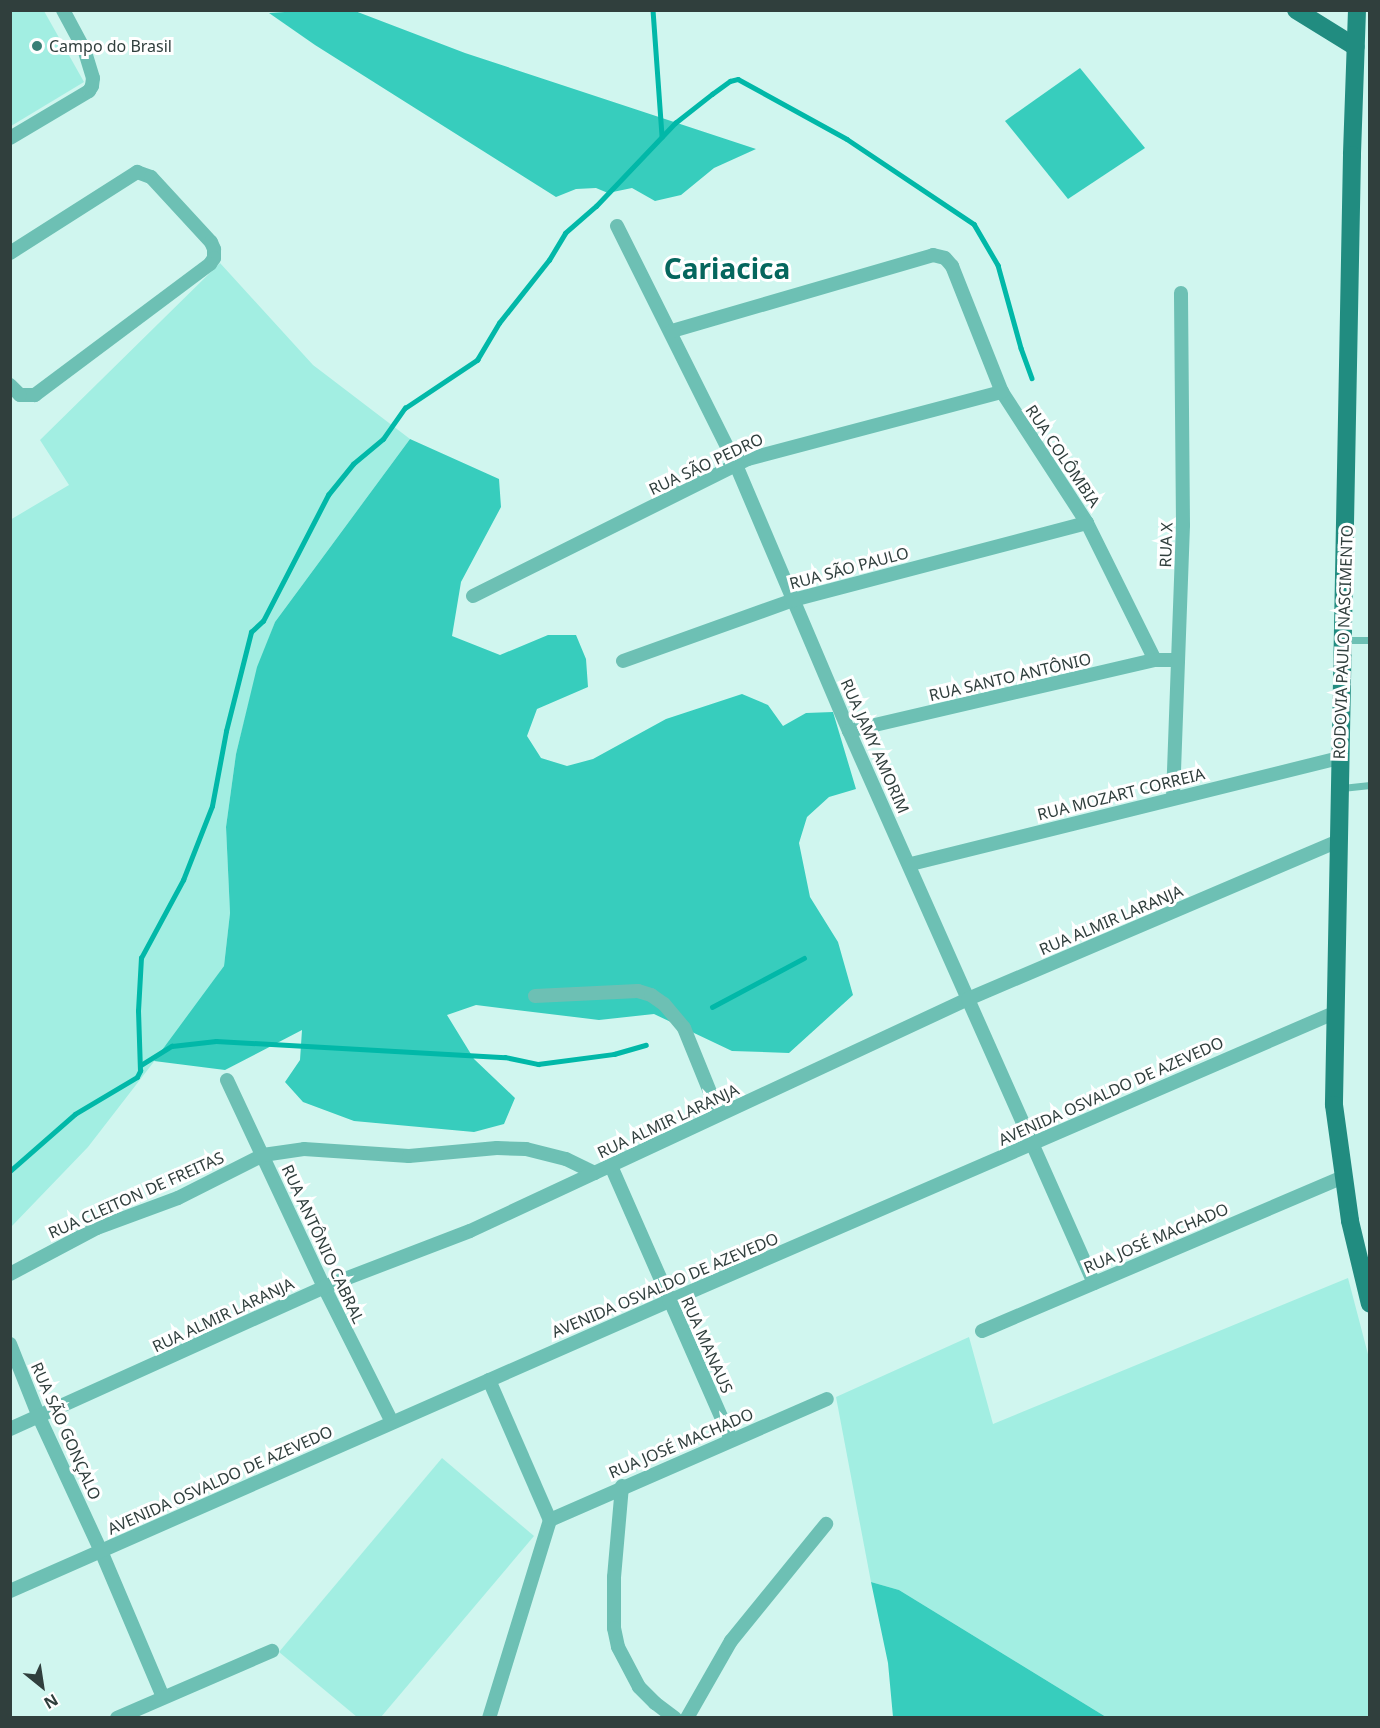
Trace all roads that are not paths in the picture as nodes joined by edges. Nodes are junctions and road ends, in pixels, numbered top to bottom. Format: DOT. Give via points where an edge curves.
graph roads {
  1 [pos="63,10"];
  2 [pos="1296,10"];
  3 [pos="1357,10"];
  4 [pos="1356,47"];
  5 [pos="1362,78"];
  6 [pos="10,138"];
  7 [pos="617,226"];
  8 [pos="10,253"];
  9 [pos="1181,293"];
  10 [pos="672,331"];
  11 [pos="10,385"];
  12 [pos="1002,392"];
  13 [pos="736,465"];
  14 [pos="1087,523"];
  15 [pos="473,596"];
  16 [pos="793,600"];
  17 [pos="1342,640"];
  18 [pos="1370,640"];
  19 [pos="1155,660"];
  20 [pos="1178,660"];
  21 [pos="623,661"];
  22 [pos="849,731"];
  23 [pos="1340,758"];
  24 [pos="1370,785"];
  25 [pos="1339,789"];
  26 [pos="1173,798"];
  27 [pos="1339,841"];
  28 [pos="910,864"];
  29 [pos="535,996"];
  30 [pos="968,999"];
  31 [pos="1334,1013"];
  32 [pos="227,1080"];
  33 [pos="719,1114"];
  34 [pos="1032,1143"];
  35 [pos="263,1155"];
  36 [pos="611,1166"];
  37 [pos="595,1173"];
  38 [pos="1343,1177"];
  39 [pos="10,1274"];
  40 [pos="1094,1283"];
  41 [pos="324,1287"];
  42 [pos="669,1300"];
  43 [pos="1370,1304"];
  44 [pos="982,1331"];
  45 [pos="10,1344"];
  46 [pos="489,1380"];
  47 [pos="827,1399"];
  48 [pos="39,1417"];
  49 [pos="392,1422"];
  50 [pos="10,1430"];
  51 [pos="731,1439"];
  52 [pos="622,1486"];
  53 [pos="549,1520"];
  54 [pos="826,1524"];
  55 [pos="101,1551"];
  56 [pos="10,1591"];
  57 [pos="272,1651"];
  58 [pos="163,1697"];
  59 [pos="117,1718"];
  60 [pos="489,1718"];
  61 [pos="675,1718"];
  62 [pos="687,1718"];
  1 -- 6 [label="street" via="91,65 89,91"];
  2 -- 4 [label="main road"];
  3 -- 4 [label="main road, RODOVIA PAULO NASCIMENTO"];
  4 -- 5 [label="main road, RODOVIA PAULO NASCIMENTO"];
  5 -- 17 [label="main road, RODOVIA PAULO NASCIMENTO"];
  7 -- 10 [label="street, RUA JAMY AMORIM"];
  8 -- 11 [label="street" via="136,172 145,173 214,249 210,264 35,395 20,395"];
  9 -- 20 [label="street, RUA X" via="1183,525"];
  10 -- 12 [label="street, RUA COLÔMBIA" via="933,255 945,258 952,266"];
  10 -- 13 [label="street, RUA JAMY AMORIM"];
  12 -- 13 [label="street, RUA SÃO PEDRO" via="766,452"];
  12 -- 14 [label="street, RUA COLÔMBIA"];
  13 -- 15 [label="street, RUA SÃO PEDRO"];
  13 -- 16 [label="street, RUA JAMY AMORIM"];
  14 -- 16 [label="street, RUA SÃO PAULO"];
  14 -- 19 [label="street, RUA COLÔMBIA"];
  16 -- 21 [label="street, RUA SÃO PAULO"];
  16 -- 22 [label="street, RUA JAMY AMORIM"];
  17 -- 18 [label="lane"];
  17 -- 23 [label="main road, RODOVIA PAULO NASCIMENTO"];
  19 -- 20 [label="street, RUA SANTO ANTÔNIO"];
  19 -- 22 [label="street, RUA SANTO ANTÔNIO"];
  20 -- 26 [label="street, RUA X"];
  22 -- 28 [label="street, RUA JAMY AMORIM"];
  23 -- 25 [label="main road, RODOVIA PAULO NASCIMENTO"];
  23 -- 26 [label="street, RUA MOZART CORREIA"];
  24 -- 25 [label="lane"];
  25 -- 27 [label="main road, RODOVIA PAULO NASCIMENTO"];
  26 -- 28 [label="street, RUA MOZART CORREIA"];
  27 -- 30 [label="street, RUA ALMIR LARANJA"];
  27 -- 31 [label="main road, RODOVIA PAULO NASCIMENTO"];
  28 -- 30 [label="street, RUA JAMY AMORIM"];
  29 -- 33 [label="street" via="638,992 651,995 684,1028"];
  30 -- 33 [label="street, RUA ALMIR LARANJA"];
  30 -- 34 [label="street, RUA JAMY AMORIM"];
  31 -- 34 [label="street, AVENIDA OSVALDO DE AZEVEDO"];
  31 -- 38 [label="main road, RODOVIA PAULO NASCIMENTO" via="1334,1105"];
  32 -- 35 [label="street, RUA ANTÔNIO CABRAL"];
  33 -- 36 [label="street, RUA ALMIR LARANJA"];
  34 -- 40 [label="street, RUA JAMY AMORIM"];
  34 -- 42 [label="street, AVENIDA OSVALDO DE AZEVEDO"];
  35 -- 37 [label="street, RUA CLEITON DE FREITAS" via="304,1149 409,1156 526,1149 566,1159"];
  35 -- 39 [label="street, RUA CLEITON DE FREITAS" via="178,1198 97,1228"];
  35 -- 41 [label="street, RUA ANTÔNIO CABRAL"];
  36 -- 37 [label="street, RUA ALMIR LARANJA"];
  36 -- 42 [label="street, RUA MANAUS"];
  37 -- 41 [label="street, RUA ALMIR LARANJA" via="470,1231"];
  38 -- 40 [label="street, RUA JOSÉ MACHADO"];
  38 -- 43 [label="main road, RODOVIA PAULO NASCIMENTO"];
  40 -- 44 [label="street, RUA JOSÉ MACHADO"];
  41 -- 48 [label="street, RUA ALMIR LARANJA"];
  41 -- 49 [label="street, RUA ANTÔNIO CABRAL"];
  42 -- 46 [label="street, AVENIDA OSVALDO DE AZEVEDO"];
  42 -- 51 [label="street, RUA MANAUS"];
  45 -- 48 [label="street, RUA SÃO GONÇALO"];
  46 -- 49 [label="street, AVENIDA OSVALDO DE AZEVEDO"];
  46 -- 53 [label="street"];
  47 -- 51 [label="street, RUA JOSÉ MACHADO"];
  48 -- 50 [label="street, RUA ALMIR LARANJA"];
  48 -- 55 [label="street, RUA SÃO GONÇALO"];
  49 -- 55 [label="street, AVENIDA OSVALDO DE AZEVEDO"];
  51 -- 52 [label="street, RUA JOSÉ MACHADO"];
  52 -- 53 [label="street, RUA JOSÉ MACHADO"];
  52 -- 61 [label="street" via="614,1577 618,1647 639,1687"];
  53 -- 60 [label="street"];
  54 -- 62 [label="street" via="731,1641"];
  55 -- 56 [label="street, AVENIDA OSVALDO DE AZEVEDO"];
  55 -- 58 [label="street, RUA SÃO GONÇALO"];
  57 -- 58 [label="street"];
  58 -- 59 [label="street"];
}
